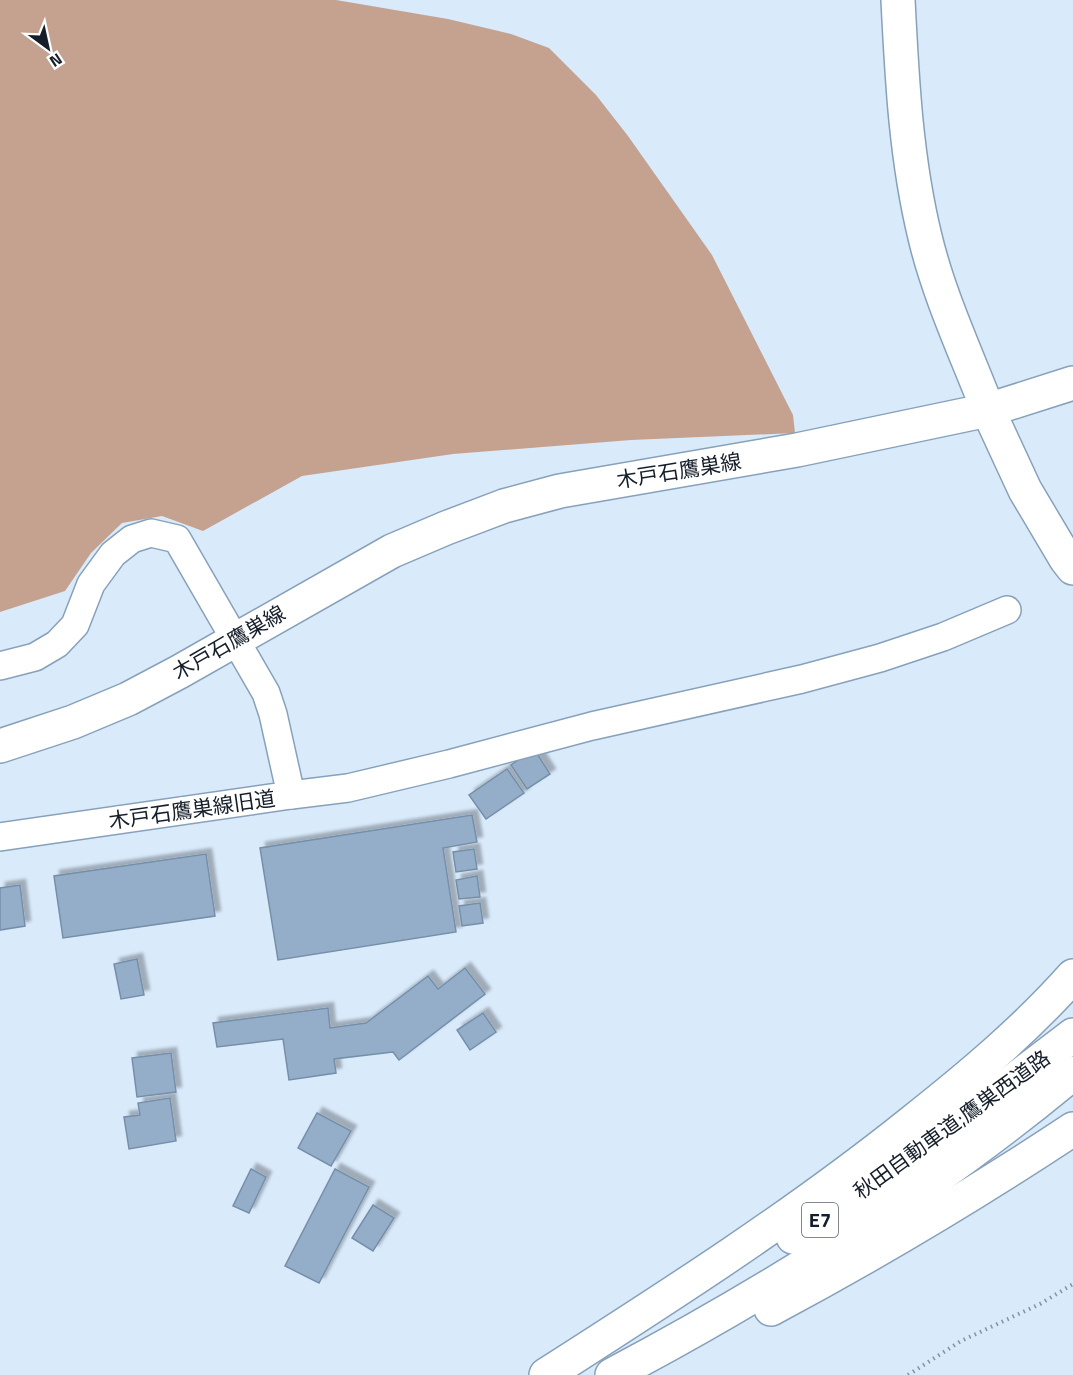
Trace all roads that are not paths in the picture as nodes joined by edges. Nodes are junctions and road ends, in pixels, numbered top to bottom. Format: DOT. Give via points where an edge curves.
graph roads {
  1 [pos="898,0"];
  2 [pos="1073,383"];
  3 [pos="988,410"];
  4 [pos="1073,568"];
  5 [pos="1006,610"];
  6 [pos="235,640"];
  7 [pos="0,666"];
  8 [pos="0,746"];
  9 [pos="291,795"];
  10 [pos="0,837"];
  11 [pos="1073,976"];
  12 [pos="1073,1035"];
  13 [pos="1073,1073"];
  14 [pos="1073,1129"];
  15 [pos="548,1375"];
  16 [pos="612,1375"];
  17 [pos="636,1375"];
  1 -- 3 [label="main road" via="913,186 940,289"];
  2 -- 3 [label="main road, 木戸石鷹巣線"];
  3 -- 4 [label="main road" via="1026,490"];
  3 -- 6 [label="main road, 木戸石鷹巣線" via="797,450 560,491 504,506 392,551"];
  5 -- 9 [label="street" via="943,637 802,679 592,726 348,788"];
  6 -- 7 [label="street, 木戸石鷹巣線旧道" via="177,539 151,533 132,539 113,554 91,584 75,625 57,644 35,657"];
  6 -- 8 [label="main road, 木戸石鷹巣線" via="128,699"];
  6 -- 9 [label="street, 木戸石鷹巣線旧道" via="266,693"];
  9 -- 10 [label="street, 木戸石鷹巣線旧道"];
  11 -- 15 [label="main road" via="1004,1046 885,1143 760,1235"];
  12 -- 15 [label="main road, 秋田自動車道;鷹巣西道路 / E7" via="915,1156 753,1264 660,1318"];
  13 -- 16 [label="main road, 秋田自動車道;鷹巣西道路 / E7" via="959,1160 844,1239"];
  14 -- 17 [label="main road" via="885,1246 752,1319"];
}
